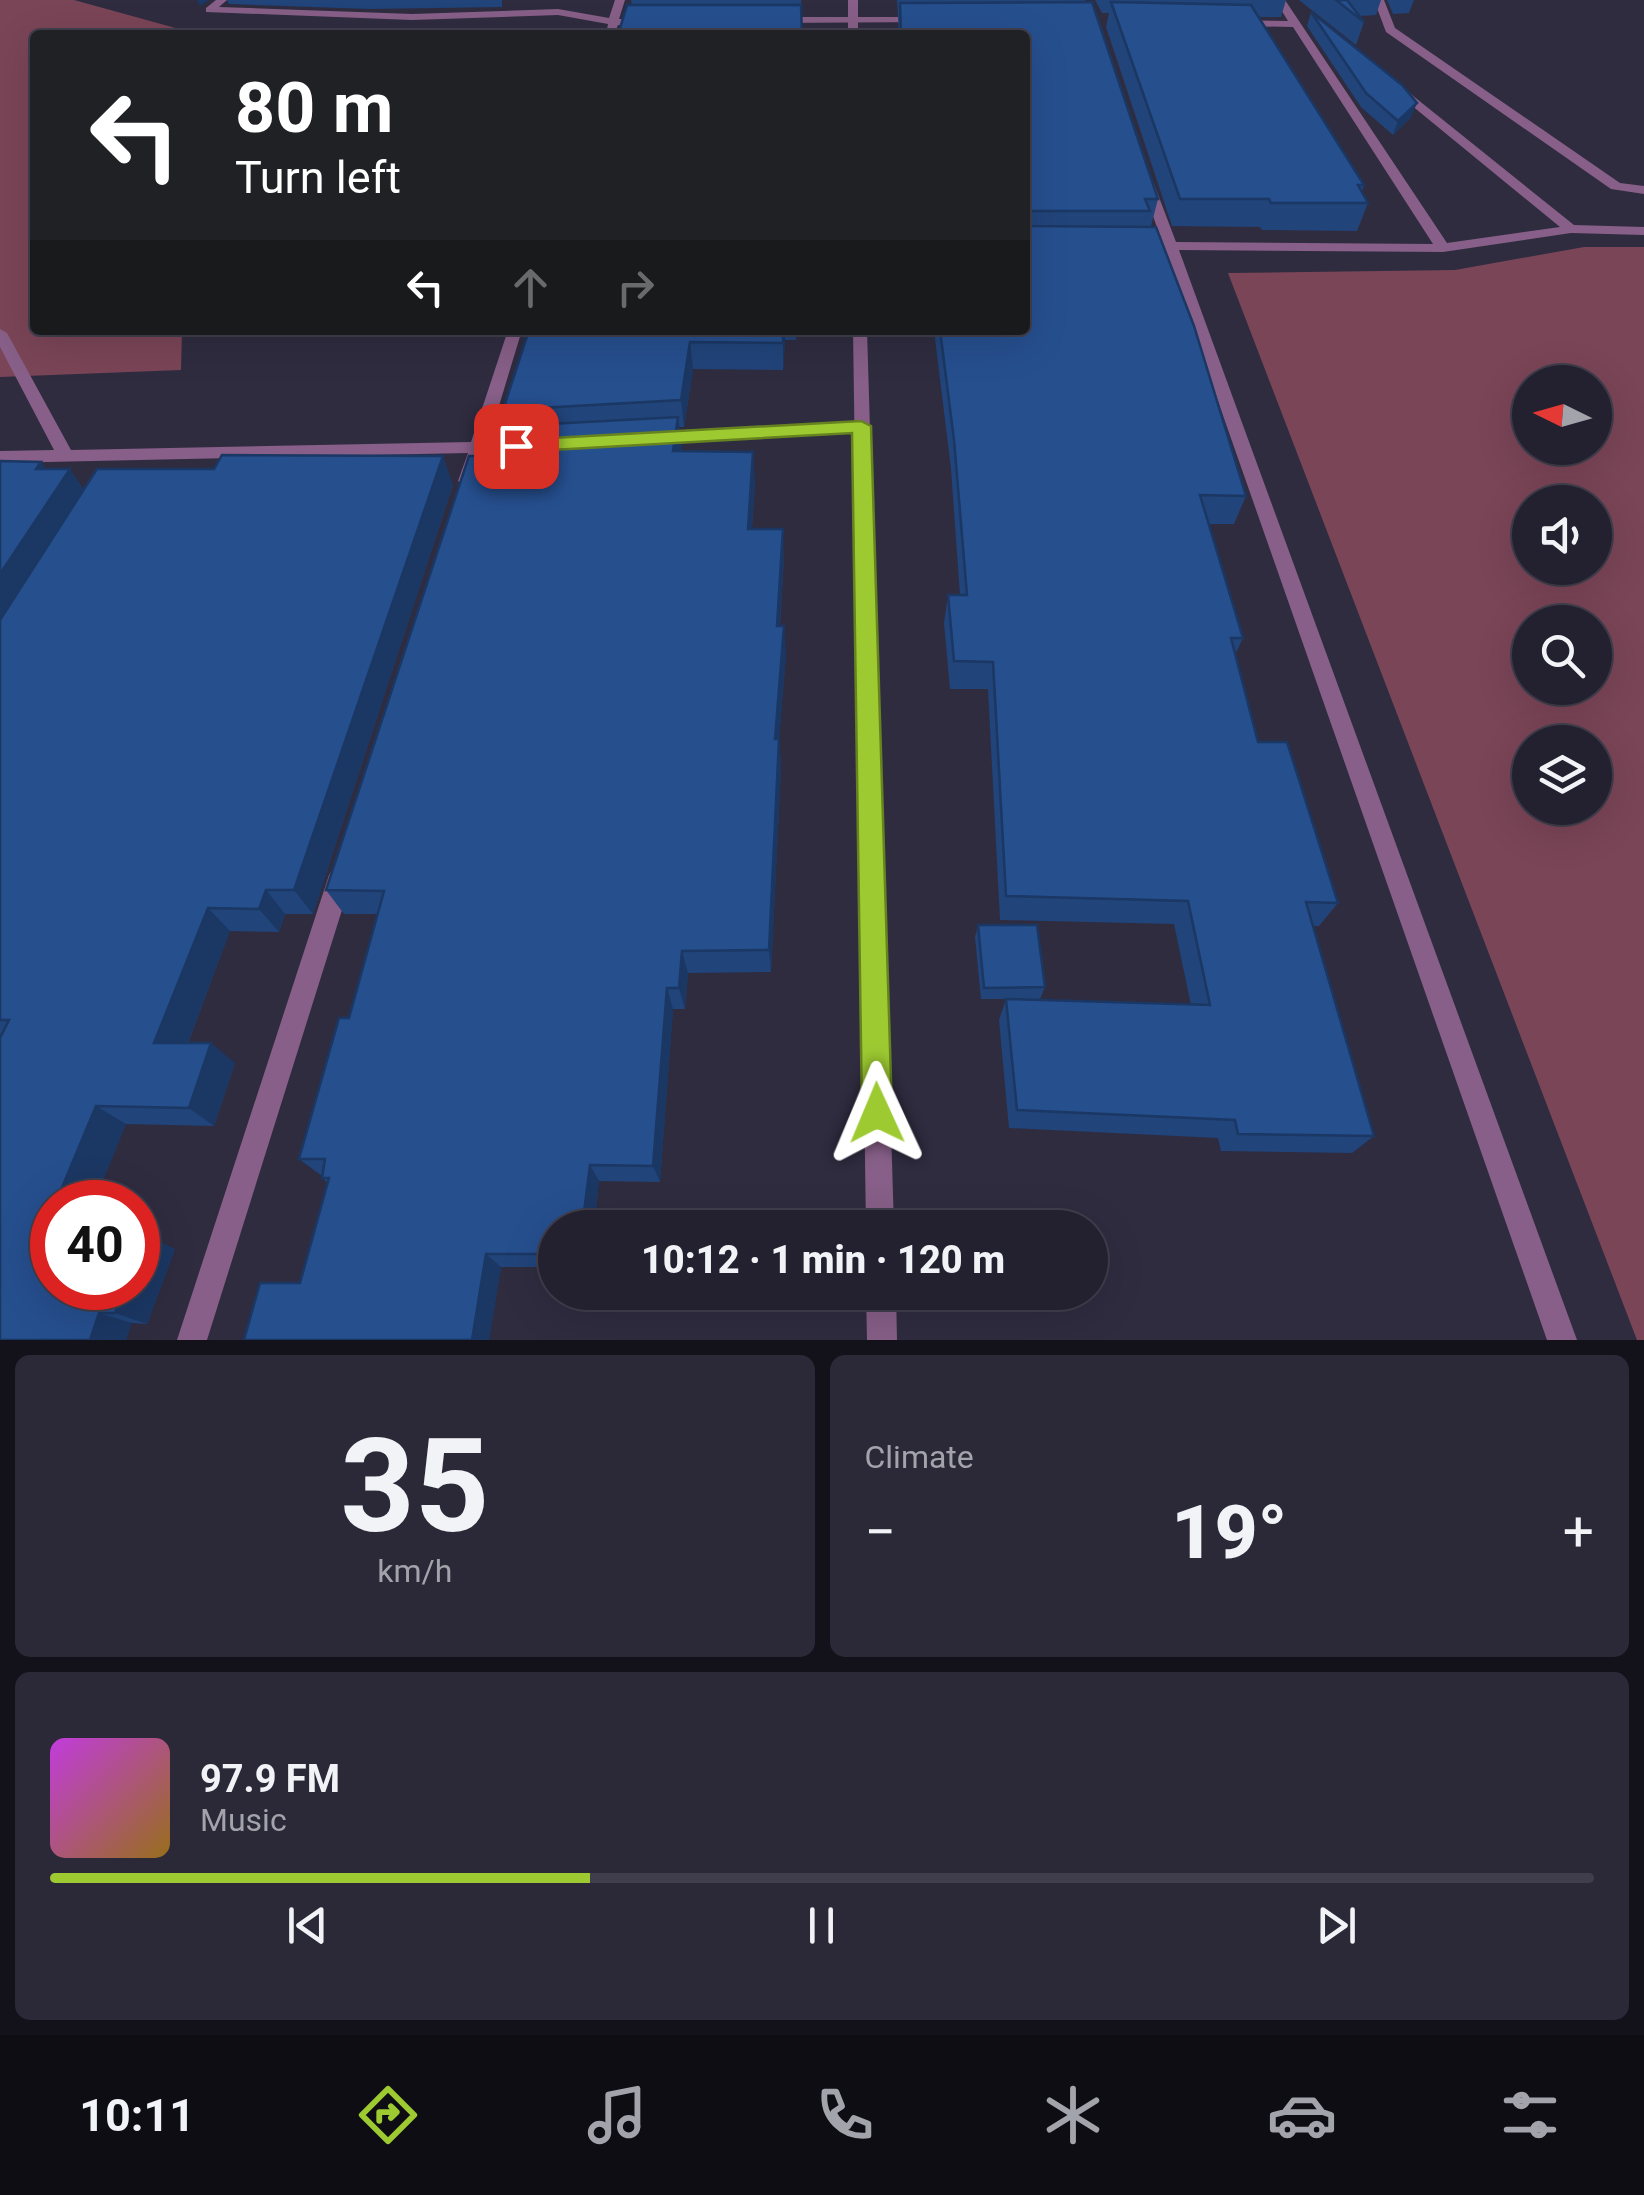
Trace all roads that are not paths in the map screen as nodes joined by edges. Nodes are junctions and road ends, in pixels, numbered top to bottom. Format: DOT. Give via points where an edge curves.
graph roads {
  1 [pos="222,0"];
  2 [pos="425,0"];
  3 [pos="620,0"];
  4 [pos="853,0"];
  5 [pos="1284,0"];
  6 [pos="1378,0"];
  7 [pos="412,17"];
  8 [pos="852,20"];
  9 [pos="946,20"];
  10 [pos="753,21"];
  11 [pos="614,22"];
  12 [pos="654,22"];
  13 [pos="1215,22"];
  14 [pos="1294,24"];
  15 [pos="1317,24"];
  16 [pos="612,30"];
  17 [pos="853,30"];
  18 [pos="1392,84"];
  19 [pos="1144,171"];
  20 [pos="1644,190"];
  21 [pos="1571,229"];
  22 [pos="1644,231"];
  23 [pos="1132,246"];
  24 [pos="1168,246"];
  25 [pos="1443,248"];
  26 [pos="0,332"];
  27 [pos="513,335"];
  28 [pos="860,335"];
  29 [pos="861,426"];
  30 [pos="631,440"];
  31 [pos="516,446"];
  32 [pos="477,448"];
  33 [pos="64,453"];
  34 [pos="0,456"];
  35 [pos="459,505"];
  36 [pos="350,846"];
  37 [pos="880,1210"];
  38 [pos="881,1310"];
  39 [pos="192,1340"];
  40 [pos="882,1340"];
  41 [pos="1562,1340"];
  1 -- 7 [label="street" via="210,10"];
  2 -- 7 [label="street"];
  3 -- 11 [label="street"];
  4 -- 8 [label="street"];
  5 -- 14 [label="street"];
  5 -- 15 [label="street"];
  6 -- 20 [label="street" via="1390,30 1616,186"];
  7 -- 11 [label="street" via="558,12"];
  8 -- 9 [label="street"];
  8 -- 10 [label="street"];
  8 -- 17 [label="street"];
  11 -- 12 [label="street"];
  11 -- 16 [label="street"];
  13 -- 14 [label="street"];
  14 -- 25 [label="street"];
  18 -- 21 [label="street"];
  19 -- 24 [label="street"];
  21 -- 22 [label="street"];
  21 -- 25 [label="street"];
  23 -- 24 [label="street"];
  24 -- 25 [label="street"];
  24 -- 41 [label="street"];
  26 -- 33 [label="street"];
  27 -- 32 [label="street"];
  28 -- 29 [label="street"];
  29 -- 30 [label="street"];
  29 -- 37 [label="street"];
  31 -- 32 [label="street"];
  32 -- 33 [label="street" via="124,464"];
  32 -- 35 [label="street"];
  33 -- 34 [label="street"];
  36 -- 39 [label="street"];
  38 -- 40 [label="street"];
}
